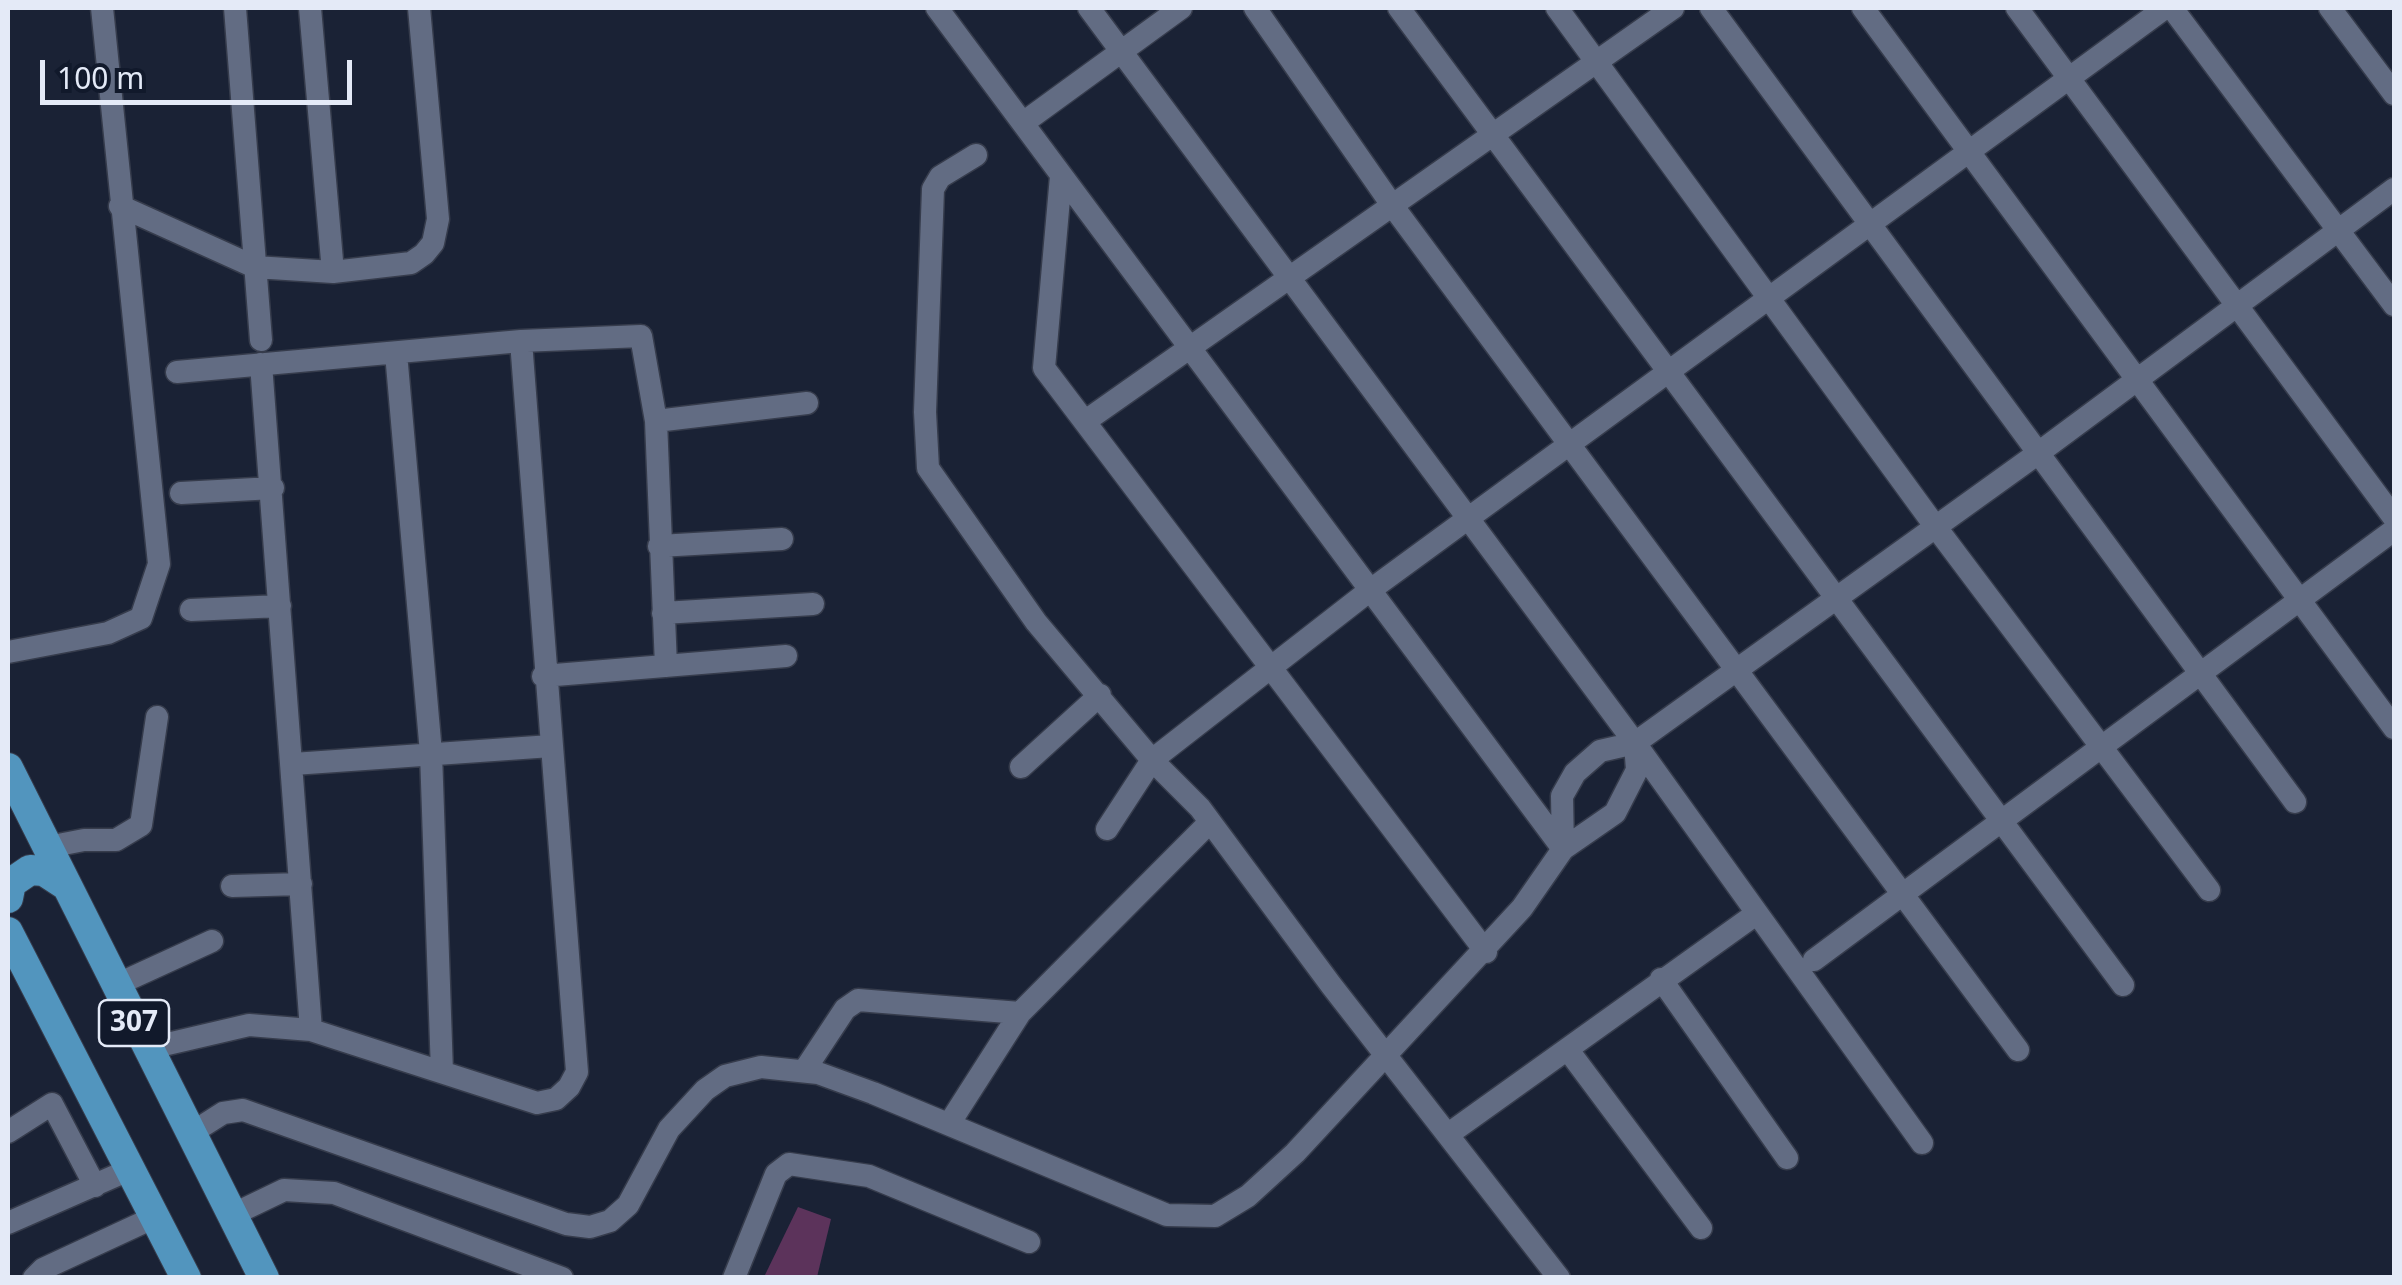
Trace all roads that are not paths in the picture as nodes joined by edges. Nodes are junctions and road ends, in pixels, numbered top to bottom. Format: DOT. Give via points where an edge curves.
graph roads {
  1 [pos="102,8"];
  2 [pos="235,8"];
  3 [pos="310,8"];
  4 [pos="420,8"];
  5 [pos="937,8"];
  6 [pos="1090,8"];
  7 [pos="1181,8"];
  8 [pos="1255,8"];
  9 [pos="1399,8"];
  10 [pos="1557,8"];
  11 [pos="1673,8"];
  12 [pos="1712,8"];
  13 [pos="1863,8"];
  14 [pos="2017,8"];
  15 [pos="2165,8"];
  16 [pos="2172,8"];
  17 [pos="2330,8"];
  18 [pos="1121,50"];
  19 [pos="1596,62"];
  20 [pos="2069,78"];
  21 [pos="2394,94"];
  22 [pos="1023,123"];
  23 [pos="1493,134"];
  24 [pos="1969,152"];
  25 [pos="976,155"];
  26 [pos="1062,176"];
  27 [pos="2394,189"];
  28 [pos="1392,205"];
  29 [pos="120,206"];
  30 [pos="1870,226"];
  31 [pos="2339,231"];
  32 [pos="255,267"];
  33 [pos="334,272"];
  34 [pos="1290,277"];
  35 [pos="1770,299"];
  36 [pos="2239,305"];
  37 [pos="2394,305"];
  38 [pos="521,341"];
  39 [pos="1188,350"];
  40 [pos="261,352"];
  41 [pos="396,353"];
  42 [pos="177,372"];
  43 [pos="1669,373"];
  44 [pos="2136,381"];
  45 [pos="807,403"];
  46 [pos="1087,420"];
  47 [pos="656,421"];
  48 [pos="1570,446"];
  49 [pos="2038,454"];
  50 [pos="273,488"];
  51 [pos="181,492"];
  52 [pos="2394,518"];
  53 [pos="1466,520"];
  54 [pos="1936,526"];
  55 [pos="2394,530"];
  56 [pos="782,539"];
  57 [pos="659,546"];
  58 [pos="1369,592"];
  59 [pos="1837,598"];
  60 [pos="2297,601"];
  61 [pos="813,604"];
  62 [pos="280,606"];
  63 [pos="191,610"];
  64 [pos="663,614"];
  65 [pos="8,652"];
  66 [pos="786,656"];
  67 [pos="666,666"];
  68 [pos="1271,669"];
  69 [pos="1736,671"];
  70 [pos="2198,673"];
  71 [pos="543,676"];
  72 [pos="1100,695"];
  73 [pos="157,717"];
  74 [pos="2394,728"];
  75 [pos="1635,743"];
  76 [pos="2101,745"];
  77 [pos="551,746"];
  78 [pos="431,753"];
  79 [pos="1152,760"];
  80 [pos="294,764"];
  81 [pos="1021,767"];
  82 [pos="9,780"];
  83 [pos="2295,802"];
  84 [pos="2000,820"];
  85 [pos="1210,822"];
  86 [pos="1107,829"];
  87 [pos="48,846"];
  88 [pos="1563,849"];
  89 [pos="301,884"];
  90 [pos="67,886"];
  91 [pos="232,886"];
  92 [pos="2209,890"];
  93 [pos="1900,892"];
  94 [pos="8,898"];
  95 [pos="1756,914"];
  96 [pos="212,941"];
  97 [pos="10,943"];
  98 [pos="1486,952"];
  99 [pos="1814,960"];
  100 [pos="1661,979"];
  101 [pos="2124,984"];
  102 [pos="116,986"];
  103 [pos="1020,1013"];
  104 [pos="310,1030"];
  105 [pos="146,1049"];
  106 [pos="1568,1050"];
  107 [pos="2018,1050"];
  108 [pos="1388,1058"];
  109 [pos="804,1071"];
  110 [pos="442,1072"];
  111 [pos="89,1088"];
  112 [pos="52,1104"];
  113 [pos="949,1124"];
  114 [pos="8,1132"];
  115 [pos="1450,1133"];
  116 [pos="190,1134"];
  117 [pos="1922,1143"];
  118 [pos="1786,1158"];
  119 [pos="131,1169"];
  120 [pos="95,1186"];
  121 [pos="232,1215"];
  122 [pos="155,1217"];
  123 [pos="8,1223"];
  124 [pos="1700,1228"];
  125 [pos="1030,1242"];
  126 [pos="34,1278"];
  127 [pos="186,1278"];
  128 [pos="264,1278"];
  129 [pos="562,1278"];
  130 [pos="734,1278"];
  131 [pos="1559,1278"];
  1 -- 29 [label="street"];
  2 -- 32 [label="street"];
  3 -- 33 [label="street"];
  4 -- 33 [label="street" via="438,219 433,242 411,262"];
  5 -- 22 [label="street"];
  6 -- 18 [label="street"];
  7 -- 18 [label="street"];
  8 -- 28 [label="street"];
  9 -- 23 [label="street"];
  10 -- 19 [label="street"];
  11 -- 19 [label="street"];
  12 -- 30 [label="street"];
  13 -- 24 [label="street"];
  14 -- 20 [label="street"];
  15 -- 20 [label="street"];
  16 -- 31 [label="street"];
  17 -- 21 [label="street"];
  18 -- 22 [label="street"];
  18 -- 34 [label="street"];
  19 -- 23 [label="street"];
  19 -- 35 [label="street"];
  20 -- 24 [label="street"];
  20 -- 36 [label="street"];
  22 -- 26 [label="street"];
  23 -- 28 [label="street"];
  23 -- 43 [label="street"];
  24 -- 30 [label="street"];
  24 -- 44 [label="street"];
  25 -- 72 [label="street" via="932,189 928,468 1036,622"];
  26 -- 39 [label="street"];
  26 -- 46 [label="street" via="1042,361"];
  27 -- 31 [label="street"];
  28 -- 34 [label="street"];
  28 -- 48 [label="street"];
  29 -- 32 [label="street"];
  29 -- 65 [label="street" via="160,564 141,618 108,633"];
  30 -- 35 [label="street"];
  30 -- 49 [label="street"];
  31 -- 36 [label="street"];
  31 -- 37 [label="street"];
  32 -- 33 [label="street"];
  32 -- 40 [label="street"];
  34 -- 39 [label="street"];
  34 -- 53 [label="street"];
  35 -- 43 [label="street"];
  35 -- 54 [label="street"];
  36 -- 44 [label="street"];
  36 -- 52 [label="street"];
  38 -- 41 [label="street"];
  38 -- 47 [label="street" via="641,336"];
  38 -- 71 [label="street"];
  39 -- 46 [label="street"];
  39 -- 58 [label="street"];
  40 -- 41 [label="street"];
  40 -- 42 [label="street"];
  40 -- 50 [label="street"];
  41 -- 78 [label="street"];
  43 -- 48 [label="street"];
  43 -- 59 [label="street"];
  44 -- 49 [label="street"];
  44 -- 60 [label="street"];
  45 -- 47 [label="street"];
  46 -- 68 [label="street"];
  47 -- 57 [label="street"];
  48 -- 53 [label="street"];
  48 -- 69 [label="street"];
  49 -- 54 [label="street"];
  49 -- 70 [label="street"];
  50 -- 51 [label="street"];
  50 -- 62 [label="street"];
  53 -- 58 [label="street"];
  53 -- 75 [label="street"];
  54 -- 59 [label="street"];
  54 -- 76 [label="street"];
  55 -- 60 [label="street"];
  56 -- 57 [label="street"];
  57 -- 64 [label="street"];
  58 -- 68 [label="street"];
  58 -- 88 [label="street"];
  59 -- 69 [label="street"];
  59 -- 84 [label="street"];
  60 -- 70 [label="street"];
  60 -- 74 [label="street"];
  61 -- 64 [label="street"];
  62 -- 63 [label="street"];
  62 -- 80 [label="street"];
  64 -- 67 [label="street"];
  66 -- 67 [label="street"];
  67 -- 71 [label="street"];
  68 -- 79 [label="street"];
  68 -- 98 [label="street"];
  69 -- 75 [label="street"];
  69 -- 93 [label="street"];
  70 -- 76 [label="street"];
  70 -- 83 [label="street"];
  71 -- 77 [label="street"];
  72 -- 79 [label="street"];
  72 -- 81 [label="street"];
  73 -- 87 [label="street" via="141,825 116,840"];
  75 -- 88 [label="street" via="1638,770 1615,813"];
  75 -- 88 [label="street" via="1600,751 1575,773 1562,796"];
  75 -- 95 [label="street"];
  76 -- 84 [label="street"];
  76 -- 92 [label="street"];
  77 -- 78 [label="street"];
  77 -- 110 [label="street" via="577,1072 556,1100 536,1103"];
  78 -- 80 [label="street"];
  78 -- 110 [label="street"];
  79 -- 85 [label="street"];
  79 -- 86 [label="street"];
  80 -- 89 [label="street"];
  82 -- 87 [label="main road, 307"];
  84 -- 93 [label="street"];
  84 -- 101 [label="street"];
  85 -- 103 [label="street"];
  85 -- 108 [label="street"];
  87 -- 90 [label="main road, 307"];
  88 -- 98 [label="street"];
  89 -- 91 [label="street"];
  89 -- 104 [label="street"];
  90 -- 94 [label="main road" via="30,870 11,883"];
  90 -- 102 [label="main road, 307"];
  93 -- 99 [label="street"];
  93 -- 107 [label="street"];
  95 -- 100 [label="street"];
  95 -- 117 [label="street"];
  96 -- 102 [label="street"];
  97 -- 111 [label="main road, 307"];
  98 -- 108 [label="street"];
  100 -- 106 [label="street"];
  100 -- 118 [label="street"];
  102 -- 105 [label="main road, 307"];
  103 -- 109 [label="street" via="858,1000"];
  103 -- 113 [label="street"];
  104 -- 105 [label="street" via="249,1025"];
  104 -- 110 [label="street"];
  105 -- 116 [label="main road, 307"];
  106 -- 115 [label="street"];
  106 -- 124 [label="street"];
  108 -- 113 [label="street" via="1248,1196 1215,1216 1166,1215"];
  108 -- 115 [label="street"];
  109 -- 113 [label="street"];
  109 -- 116 [label="street" via="761,1067 725,1076 705,1090 670,1129 628,1205 610,1222 590,1228 243,1110 223,1113"];
  111 -- 112 [label="street"];
  111 -- 119 [label="main road, 307"];
  112 -- 114 [label="street"];
  112 -- 120 [label="street"];
  115 -- 131 [label="street"];
  116 -- 121 [label="main road, 307"];
  119 -- 120 [label="street"];
  119 -- 122 [label="main road, 307"];
  120 -- 123 [label="street"];
  121 -- 128 [label="main road, 307"];
  121 -- 129 [label="street" via="284,1190 334,1193"];
  122 -- 126 [label="street"];
  122 -- 127 [label="main road, 307"];
  125 -- 130 [label="street" via="869,1176 790,1164 776,1174"];
}
